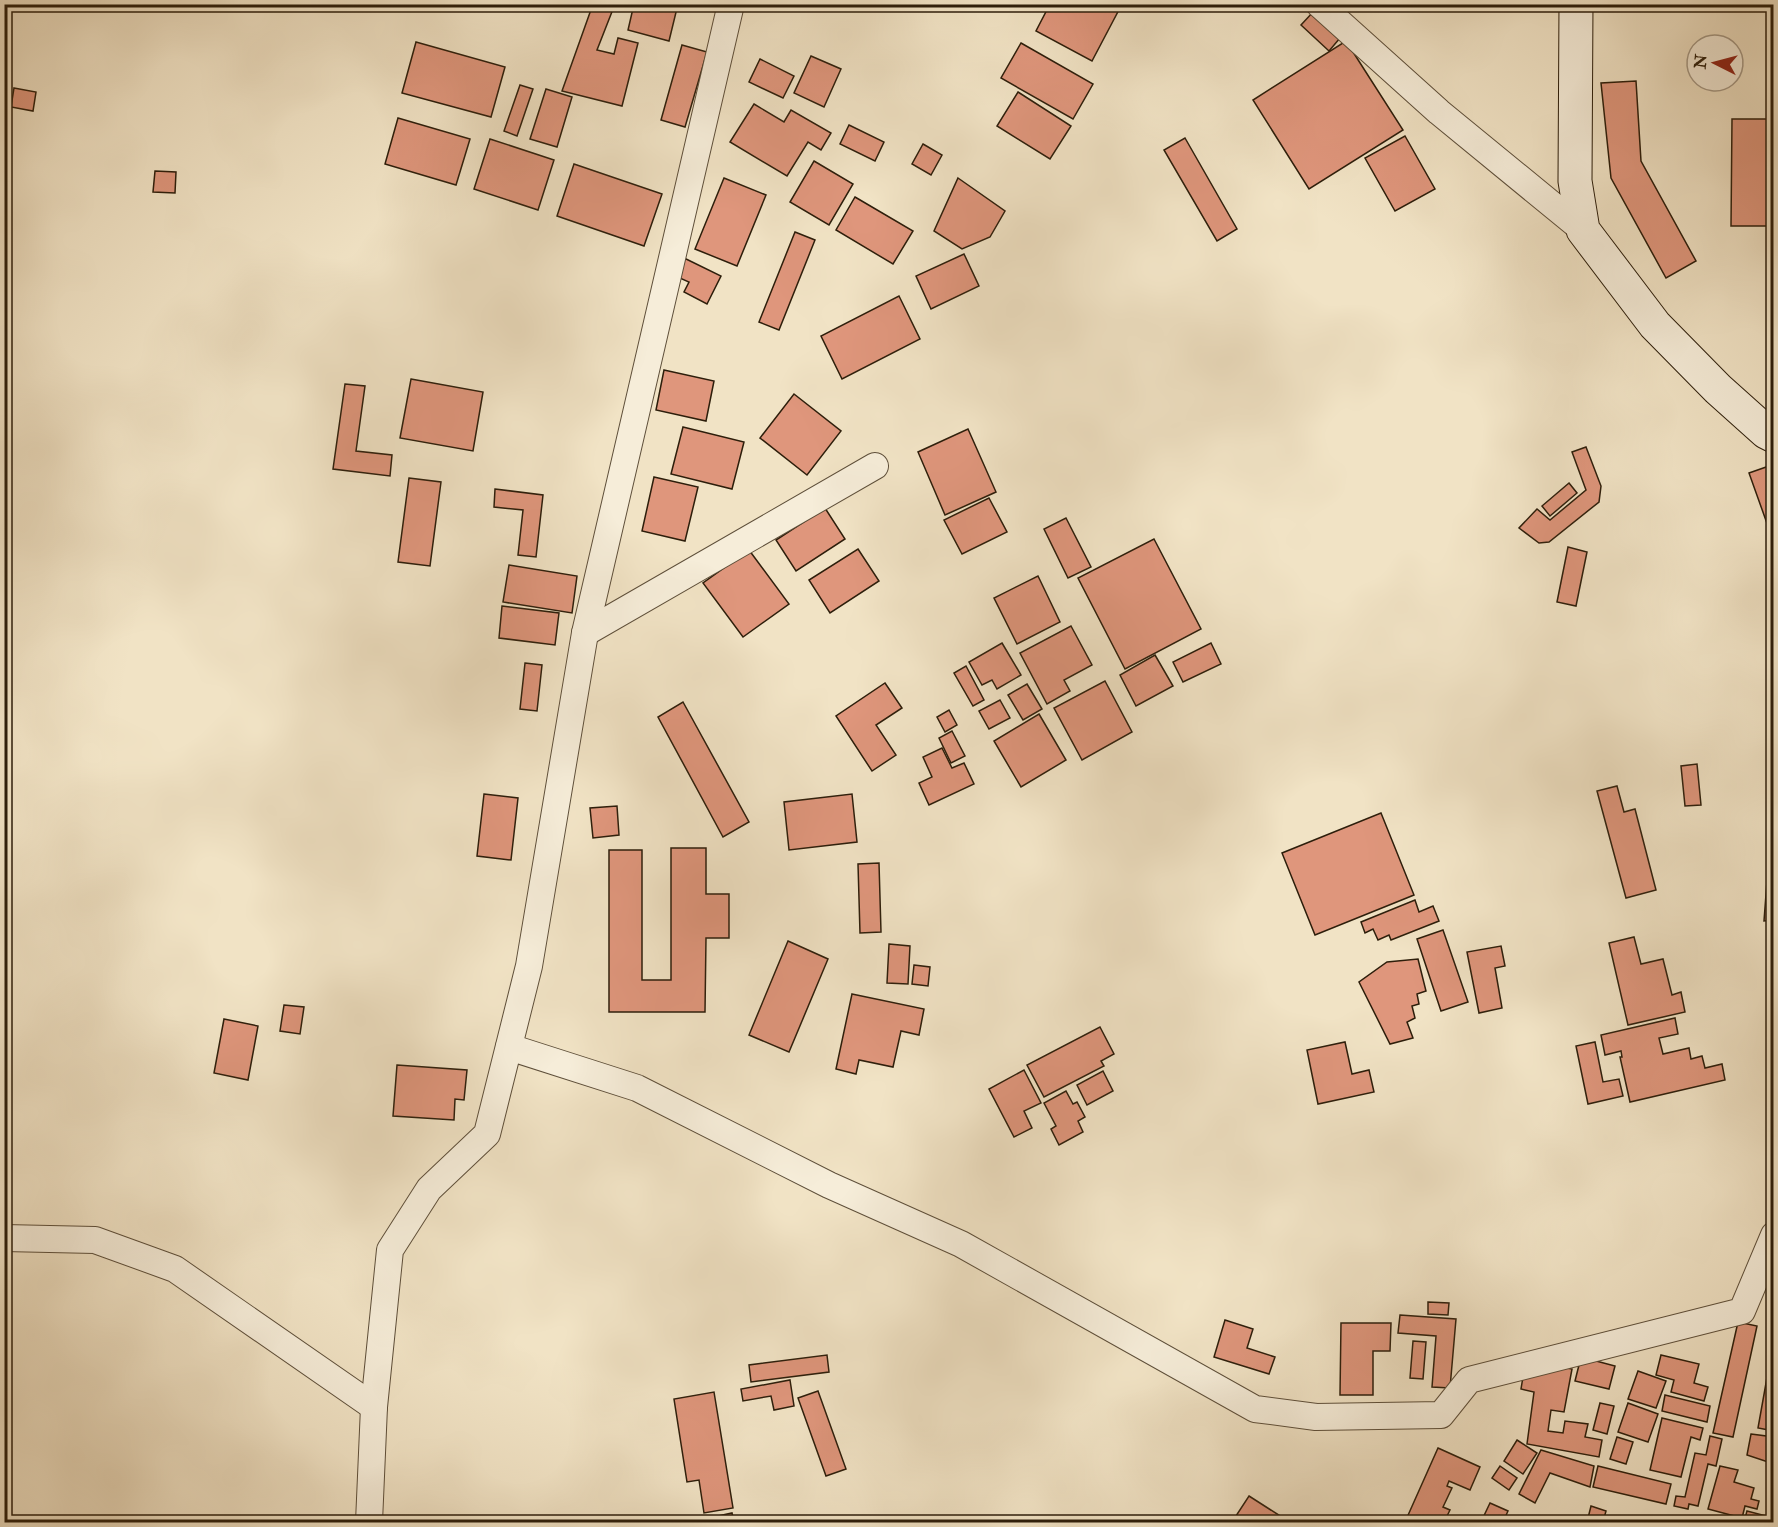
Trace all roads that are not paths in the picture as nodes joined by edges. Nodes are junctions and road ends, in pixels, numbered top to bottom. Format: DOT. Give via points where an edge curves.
graph roads {
  1 [pos="731,4"];
  2 [pos="1320,4"];
  3 [pos="1576,4"];
  4 [pos="1584,230"];
  5 [pos="1773,436"];
  6 [pos="875,466"];
  7 [pos="585,633"];
  8 [pos="509,1047"];
  9 [pos="1773,1235"];
  10 [pos="4,1238"];
  11 [pos="374,1407"];
  12 [pos="369,1522"];
  1 -- 7 [label="street"];
  2 -- 4 [label="street" via="1439,112"];
  3 -- 4 [label="street" via="1575,181"];
  4 -- 5 [label="street" via="1655,325 1718,389"];
  6 -- 7 [label="street"];
  7 -- 8 [label="street" via="529,966"];
  8 -- 9 [label="street" via="637,1088 829,1185 961,1244 1255,1410 1316,1417 1441,1415 1469,1380 1742,1311"];
  8 -- 11 [label="street" via="487,1134 429,1189 390,1250"];
  10 -- 11 [label="street" via="95,1240 175,1269"];
  11 -- 12 [label="street"];
}
